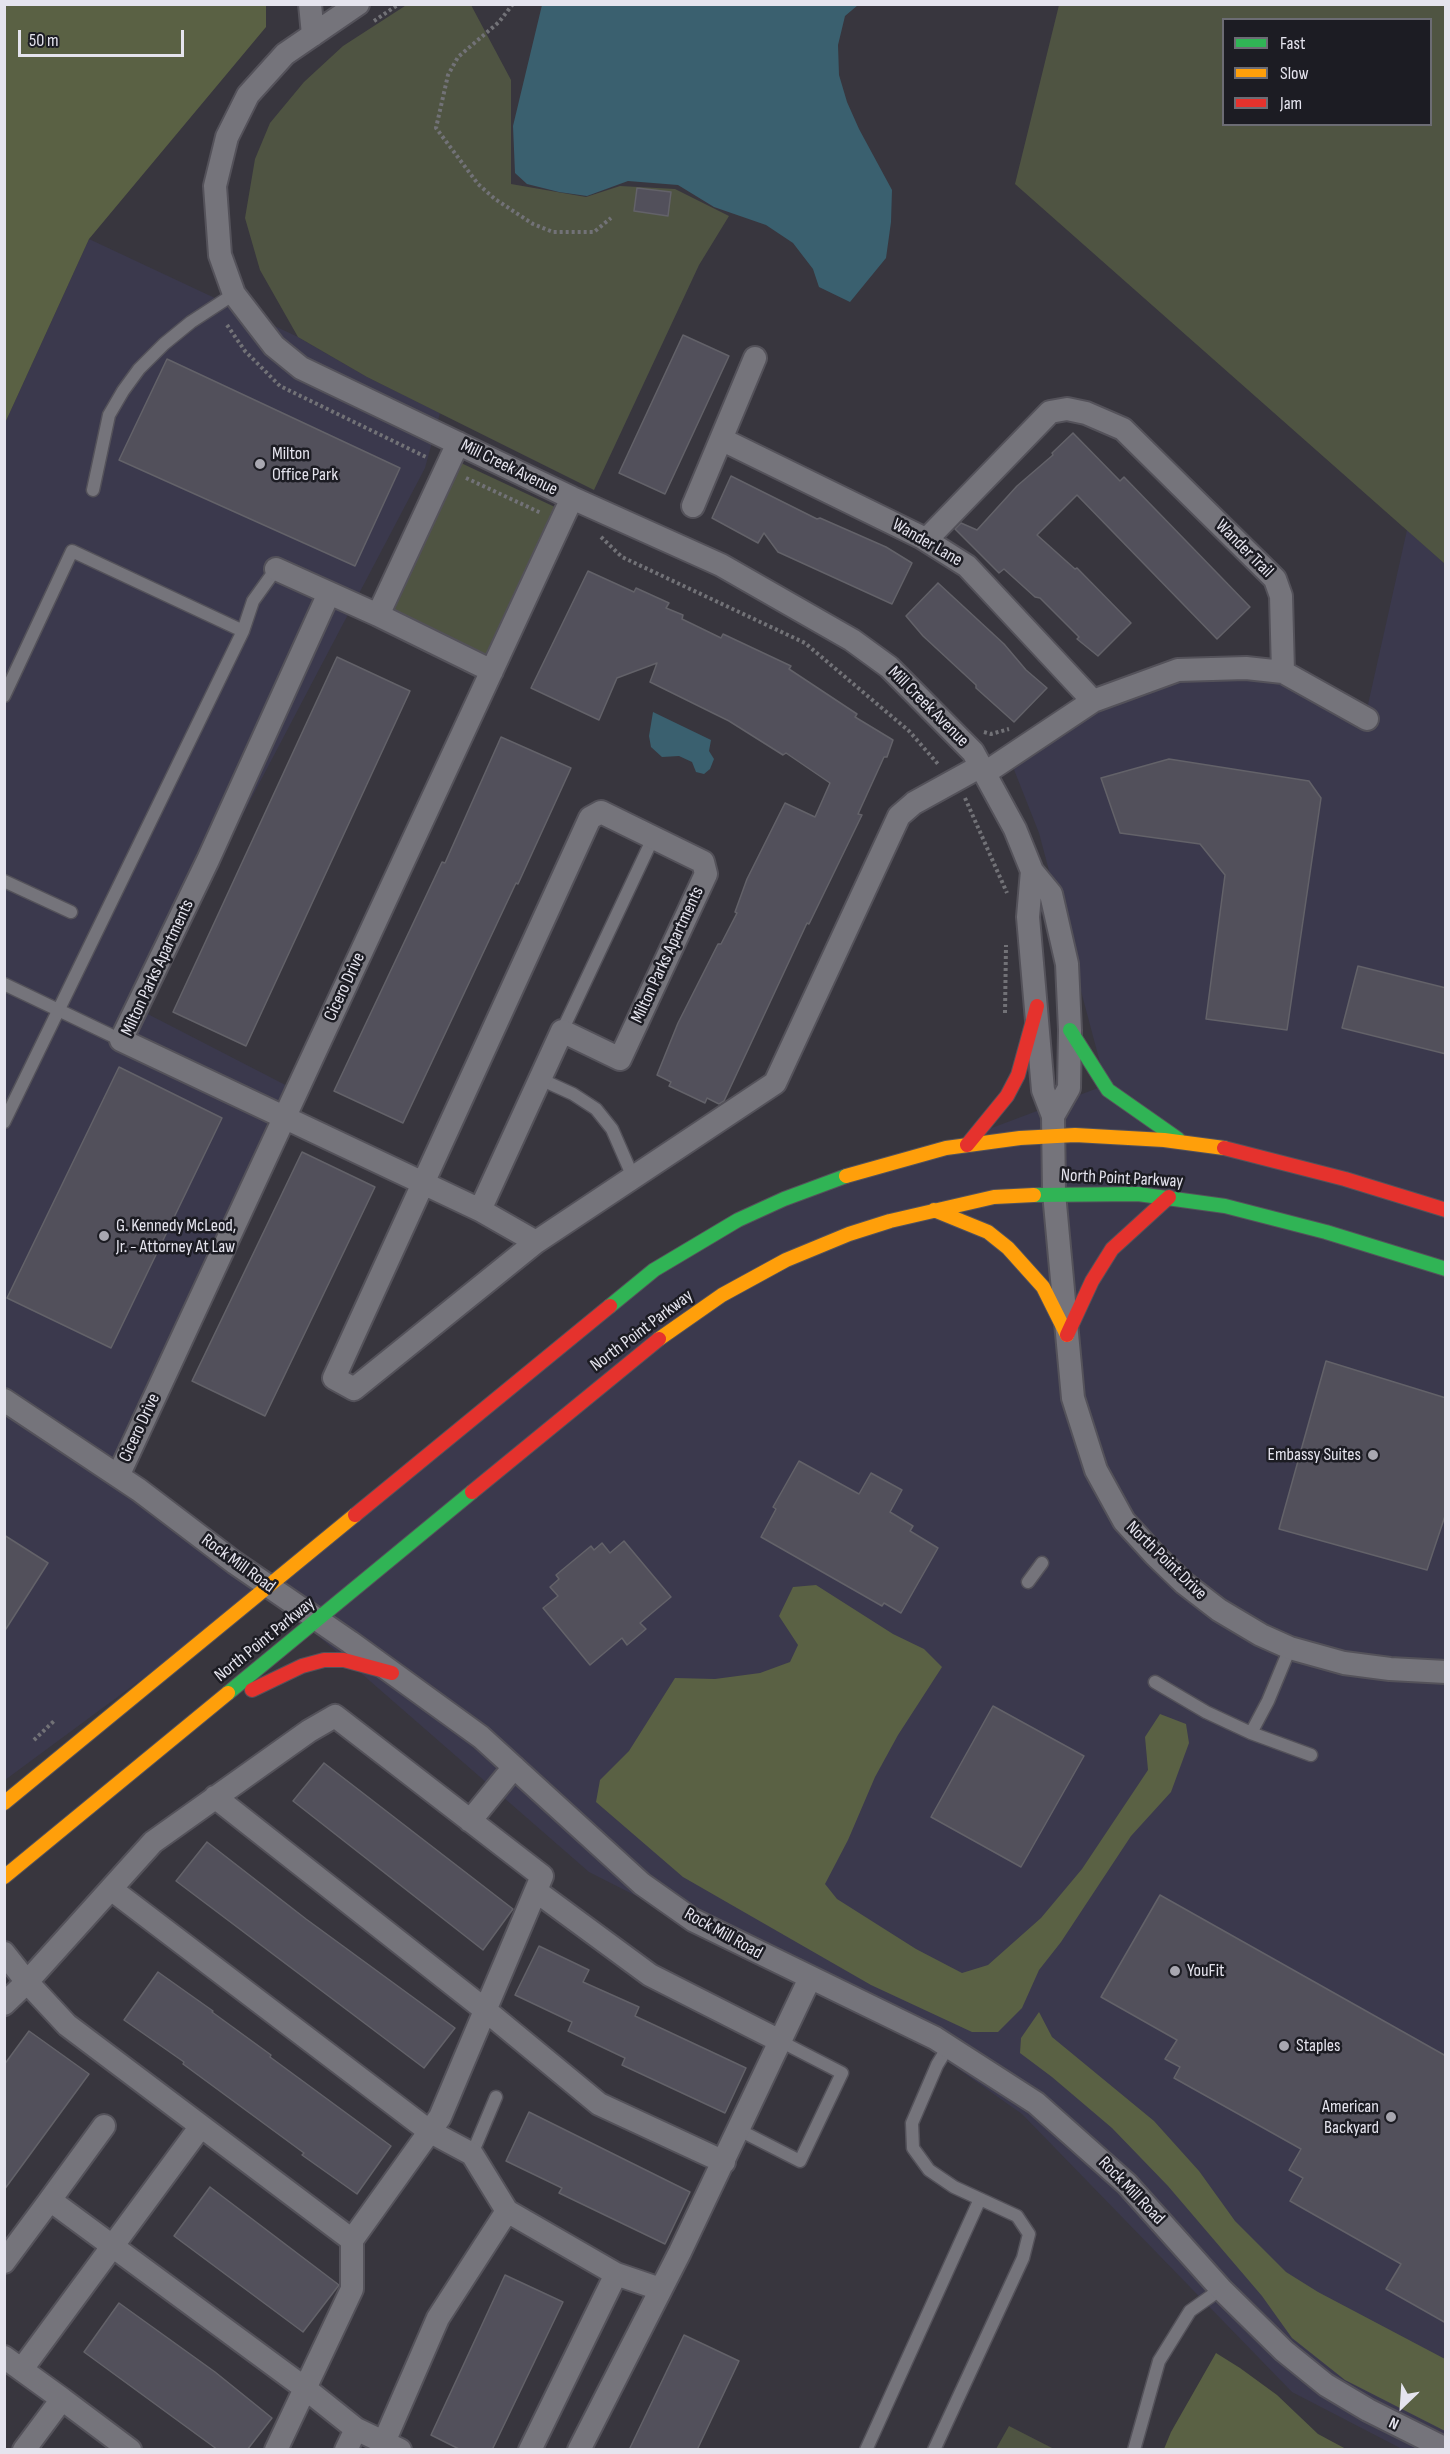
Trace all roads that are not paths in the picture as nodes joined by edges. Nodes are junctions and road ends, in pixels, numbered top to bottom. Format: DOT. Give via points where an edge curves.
graph roads {
  1 [pos="310,4"];
  2 [pos="361,15"];
  3 [pos="314,35"];
  4 [pos="234,294"];
  5 [pos="755,358"];
  6 [pos="721,439"];
  7 [pos="458,443"];
  8 [pos="93,490"];
  9 [pos="572,498"];
  10 [pos="693,506"];
  11 [pos="926,540"];
  12 [pos="276,569"];
  13 [pos="329,593"];
  14 [pos="378,615"];
  15 [pos="243,631"];
  16 [pos="492,671"];
  17 [pos="1283,672"];
  18 [pos="4,696"];
  19 [pos="1093,701"];
  20 [pos="1367,719"];
  21 [pos="983,769"];
  22 [pos="653,838"];
  23 [pos="1032,871"];
  24 [pos="4,881"];
  25 [pos="71,912"];
  26 [pos="4,984"];
  27 [pos="1037,1006"];
  28 [pos="59,1010"];
  29 [pos="1070,1030"];
  30 [pos="562,1031"];
  31 [pos="121,1040"];
  32 [pos="540,1079"];
  33 [pos="284,1118"];
  34 [pos="4,1122"];
  35 [pos="1053,1126"];
  36 [pos="1182,1142"];
  37 [pos="967,1145"];
  38 [pos="633,1178"];
  39 [pos="423,1183"];
  40 [pos="1054,1193"];
  41 [pos="1169,1197"];
  42 [pos="480,1210"];
  43 [pos="934,1210"];
  44 [pos="1446,1210"];
  45 [pos="536,1242"];
  46 [pos="1446,1269"];
  47 [pos="1067,1335"];
  48 [pos="4,1400"];
  49 [pos="118,1476"];
  50 [pos="1042,1563"];
  51 [pos="1028,1582"];
  52 [pos="267,1586"];
  53 [pos="317,1621"];
  54 [pos="1290,1648"];
  55 [pos="1446,1672"];
  56 [pos="392,1673"];
  57 [pos="1155,1682"];
  58 [pos="205,1713"];
  59 [pos="1251,1733"];
  60 [pos="1311,1755"];
  61 [pos="514,1767"];
  62 [pos="215,1797"];
  63 [pos="4,1803"];
  64 [pos="470,1821"];
  65 [pos="4,1877"];
  66 [pos="111,1889"];
  67 [pos="536,1891"];
  68 [pos="4,1953"];
  69 [pos="810,1978"];
  70 [pos="27,1982"];
  71 [pos="4,2004"];
  72 [pos="484,2009"];
  73 [pos="780,2041"];
  74 [pos="948,2047"];
  75 [pos="496,2097"];
  76 [pos="104,2126"];
  77 [pos="201,2126"];
  78 [pos="739,2130"];
  79 [pos="429,2132"];
  80 [pos="472,2154"];
  81 [pos="724,2162"];
  82 [pos="980,2199"];
  83 [pos="50,2200"];
  84 [pos="507,2211"];
  85 [pos="352,2240"];
  86 [pos="113,2246"];
  87 [pos="4,2262"];
  88 [pos="616,2274"];
  89 [pos="660,2289"];
  90 [pos="1221,2289"];
  91 [pos="13,2363"];
  92 [pos="306,2389"];
  93 [pos="62,2399"];
  94 [pos="356,2429"];
  95 [pos="392,2446"];
  96 [pos="1446,2449"];
  97 [pos="24,2450"];
  98 [pos="130,2450"];
  99 [pos="276,2450"];
  100 [pos="346,2450"];
  101 [pos="530,2450"];
  102 [pos="579,2450"];
  103 [pos="866,2450"];
  104 [pos="934,2450"];
  105 [pos="1134,2450"];
  1 -- 3 [label="street"];
  2 -- 3 [label="street, Mill Creek Avenue"];
  3 -- 4 [label="street, Mill Creek Avenue" via="285,54 248,95 227,136 215,186 220,255"];
  4 -- 7 [label="street, Mill Creek Avenue" via="274,346 301,369"];
  4 -- 8 [label="lane" via="164,344 123,391 109,415"];
  5 -- 6 [label="street"];
  6 -- 10 [label="street"];
  6 -- 11 [label="street, Wander Lane"];
  7 -- 9 [label="street, Mill Creek Avenue"];
  7 -- 14 [label="street"];
  9 -- 16 [label="street, Cicero Drive"];
  9 -- 21 [label="street, Mill Creek Avenue" via="720,565 852,640 889,667 973,752"];
  11 -- 17 [label="street, Wander Trail" via="1050,412 1067,409 1086,413 1123,429 1275,579 1281,597"];
  11 -- 19 [label="street, Wander Lane" via="967,566"];
  12 -- 13 [label="street"];
  12 -- 15 [label="lane" via="253,601"];
  13 -- 14 [label="street"];
  13 -- 31 [label="street, Milton Parks Apartments"];
  14 -- 16 [label="street"];
  15 -- 18 [label="lane" via="72,551"];
  15 -- 28 [label="lane"];
  16 -- 33 [label="street, Cicero Drive"];
  17 -- 19 [label="street" via="1246,668 1178,670"];
  17 -- 20 [label="street"];
  19 -- 21 [label="street"];
  21 -- 23 [label="street, Mill Creek Avenue" via="1015,828"];
  21 -- 38 [label="street, Milton Parks Apartments" via="953,781 899,816 775,1083"];
  22 -- 30 [label="lane"];
  22 -- 30 [label="street, Milton Parks Apartments" via="703,862 706,874 620,1059"];
  22 -- 39 [label="street, Milton Parks Apartments" via="601,812 590,818"];
  23 -- 27 [label="street, Mill Creek Avenue" via="1028,918"];
  23 -- 29 [label="street, Mill Creek Avenue" via="1051,894 1058,921 1067,964"];
  24 -- 25 [label="lane"];
  26 -- 28 [label="lane"];
  27 -- 35 [label="street, Mill Creek Avenue" via="1043,1090"];
  27 -- 37 [label="street" via="1018,1075 1007,1096"];
  28 -- 31 [label="lane"];
  28 -- 34 [label="lane"];
  29 -- 35 [label="street, Mill Creek Avenue" via="1069,1088"];
  29 -- 36 [label="street" via="1108,1090"];
  30 -- 32 [label="street"];
  31 -- 33 [label="street, Milton Parks Apartments"];
  32 -- 38 [label="lane" via="596,1108 612,1129"];
  32 -- 42 [label="street"];
  33 -- 39 [label="street, Milton Parks Apartments"];
  33 -- 49 [label="street, Cicero Drive"];
  35 -- 36 [label="street"];
  35 -- 37 [label="street"];
  35 -- 40 [label="street, North Point Drive"];
  36 -- 44 [label="street" via="1270,1158"];
  37 -- 52 [label="street" via="902,1159 820,1184 694,1244 624,1294"];
  38 -- 45 [label="street, Milton Parks Apartments"];
  39 -- 42 [label="street, Milton Parks Apartments"];
  39 -- 45 [label="street, Milton Parks Apartments" via="334,1378 354,1389"];
  40 -- 41 [label="street, North Point Parkway"];
  40 -- 43 [label="street, North Point Parkway" via="994,1197"];
  40 -- 47 [label="street, North Point Drive"];
  41 -- 46 [label="street, North Point Parkway" via="1263,1215"];
  41 -- 47 [label="street" via="1112,1249"];
  42 -- 45 [label="street, Milton Parks Apartments"];
  43 -- 47 [label="street" via="988,1232 1008,1248 1043,1287"];
  43 -- 53 [label="street, North Point Parkway" via="849,1234 786,1260 686,1318 575,1404"];
  47 -- 54 [label="street, North Point Drive" via="1073,1398 1096,1470 1124,1521 1155,1555 1219,1611"];
  48 -- 49 [label="street, Rock Mill Road"];
  49 -- 52 [label="street, Rock Mill Road"];
  50 -- 51 [label="lane"];
  52 -- 53 [label="street, Rock Mill Road"];
  52 -- 63 [label="street"];
  53 -- 56 [label="street, Rock Mill Road"];
  53 -- 58 [label="street, North Point Parkway"];
  54 -- 55 [label="street, North Point Drive" via="1355,1664"];
  54 -- 59 [label="lane"];
  56 -- 58 [label="street" via="344,1660 324,1660 302,1666"];
  56 -- 61 [label="street, Rock Mill Road" via="481,1737"];
  57 -- 59 [label="lane"];
  58 -- 65 [label="street, North Point Parkway"];
  59 -- 60 [label="lane"];
  61 -- 64 [label="street"];
  61 -- 69 [label="street, Rock Mill Road" via="642,1884 693,1920"];
  62 -- 64 [label="street" via="335,1716"];
  62 -- 66 [label="street" via="153,1842"];
  62 -- 72 [label="street"];
  64 -- 67 [label="street" via="542,1876"];
  66 -- 70 [label="street"];
  66 -- 79 [label="street"];
  67 -- 72 [label="street"];
  67 -- 73 [label="street" via="650,1975"];
  68 -- 70 [label="street"];
  69 -- 73 [label="street"];
  69 -- 74 [label="street, Rock Mill Road"];
  70 -- 71 [label="street"];
  70 -- 77 [label="street" via="67,2025"];
  72 -- 79 [label="street" via="440,2117"];
  72 -- 81 [label="street" via="599,2104"];
  73 -- 78 [label="street"];
  73 -- 78 [label="lane" via="842,2073 800,2161"];
  74 -- 82 [label="lane" via="912,2123 913,2148 929,2170"];
  74 -- 90 [label="street, Rock Mill Road" via="1036,2103 1076,2136 1127,2184"];
  75 -- 80 [label="lane"];
  76 -- 83 [label="street"];
  77 -- 85 [label="street"];
  77 -- 86 [label="street"];
  78 -- 81 [label="street"];
  79 -- 80 [label="street"];
  79 -- 85 [label="street"];
  80 -- 84 [label="street"];
  81 -- 89 [label="street"];
  82 -- 103 [label="lane"];
  82 -- 104 [label="lane" via="1017,2216 1029,2234 1023,2258"];
  83 -- 86 [label="street"];
  83 -- 87 [label="street"];
  84 -- 88 [label="street"];
  84 -- 95 [label="street" via="438,2318"];
  85 -- 92 [label="street" via="352,2289"];
  86 -- 91 [label="street"];
  86 -- 92 [label="street"];
  88 -- 89 [label="street"];
  88 -- 101 [label="street"];
  89 -- 102 [label="street"];
  90 -- 96 [label="street, Rock Mill Road" via="1284,2351 1326,2385"];
  90 -- 105 [label="lane" via="1190,2311 1159,2361"];
  91 -- 93 [label="street"];
  92 -- 94 [label="street"];
  92 -- 99 [label="street"];
  93 -- 97 [label="street"];
  93 -- 98 [label="street"];
  94 -- 95 [label="street"];
  94 -- 100 [label="street"];
}
